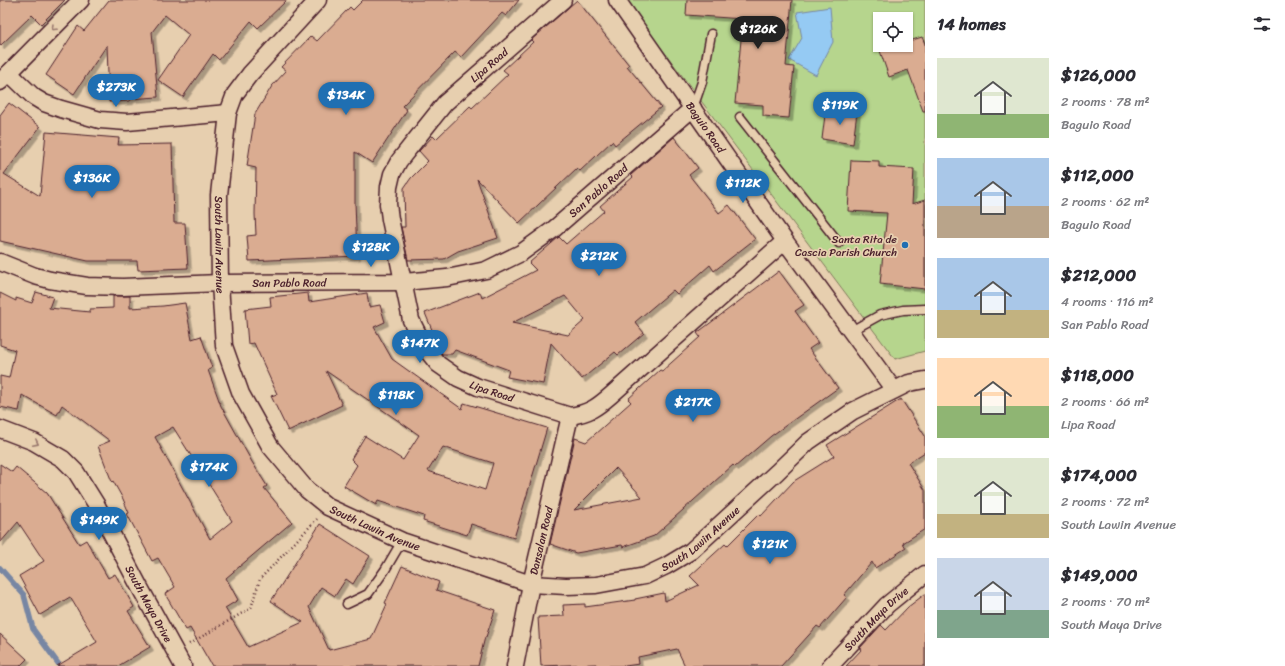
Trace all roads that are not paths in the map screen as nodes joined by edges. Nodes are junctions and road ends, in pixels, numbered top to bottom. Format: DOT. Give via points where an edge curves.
graph roads {
  1 [pos="81,0"];
  2 [pos="318,0"];
  3 [pos="563,0"];
  4 [pos="617,0"];
  5 [pos="711,34"];
  6 [pos="4,78"];
  7 [pos="693,108"];
  8 [pos="228,113"];
  9 [pos="740,117"];
  10 [pos="785,241"];
  11 [pos="838,243"];
  12 [pos="0,262"];
  13 [pos="404,282"];
  14 [pos="220,283"];
  15 [pos="925,310"];
  16 [pos="850,331"];
  17 [pos="925,380"];
  18 [pos="894,390"];
  19 [pos="570,416"];
  20 [pos="0,429"];
  21 [pos="402,541"];
  22 [pos="925,574"];
  23 [pos="531,584"];
  24 [pos="347,604"];
  25 [pos="179,659"];
  26 [pos="515,666"];
  27 [pos="830,666"];
  1 -- 6 [label="street, one-way"];
  2 -- 8 [label="street, South Lawin Avenue" via="250,74 235,94"];
  3 -- 13 [label="street, Lipa Road" via="445,103 399,161 392,174 388,204"];
  4 -- 7 [label="street, Baguio Road"];
  5 -- 7 [label="lane" via="702,82"];
  6 -- 8 [label="street" via="44,103 100,120 127,122"];
  7 -- 10 [label="street, Baguio Road"];
  7 -- 13 [label="street, San Pablo Road" via="554,229 520,253 486,270 446,278"];
  8 -- 14 [label="street, South Lawin Avenue" via="220,195"];
  9 -- 11 [label="lane"];
  10 -- 16 [label="street, Baguio Road"];
  10 -- 19 [label="street" via="605,401 593,410"];
  12 -- 14 [label="street, San Pablo Road" via="35,276 87,286 146,287"];
  13 -- 14 [label="street, San Pablo Road"];
  13 -- 19 [label="street, Lipa Road" via="411,320 425,348 438,364 458,378 478,387"];
  14 -- 21 [label="street, South Lawin Avenue" via="224,346 241,394 270,446 307,490 328,507"];
  15 -- 16 [label="lane" via="903,310 880,315"];
  16 -- 18 [label="street, Baguio Road"];
  17 -- 18 [label="street, South Lawin Avenue"];
  18 -- 23 [label="street, South Lawin Avenue" via="853,411 808,442 691,551 666,566 645,576 596,585"];
  19 -- 23 [label="street, Dansalan Road"];
  20 -- 25 [label="street, South Maya Drive, one-way" via="39,444 76,472 96,504"];
  21 -- 23 [label="street, South Lawin Avenue"];
  21 -- 24 [label="lane" via="368,594"];
  22 -- 27 [label="street, South Maya Drive" via="888,605"];
  23 -- 26 [label="street, Dansalan Road"];
}
